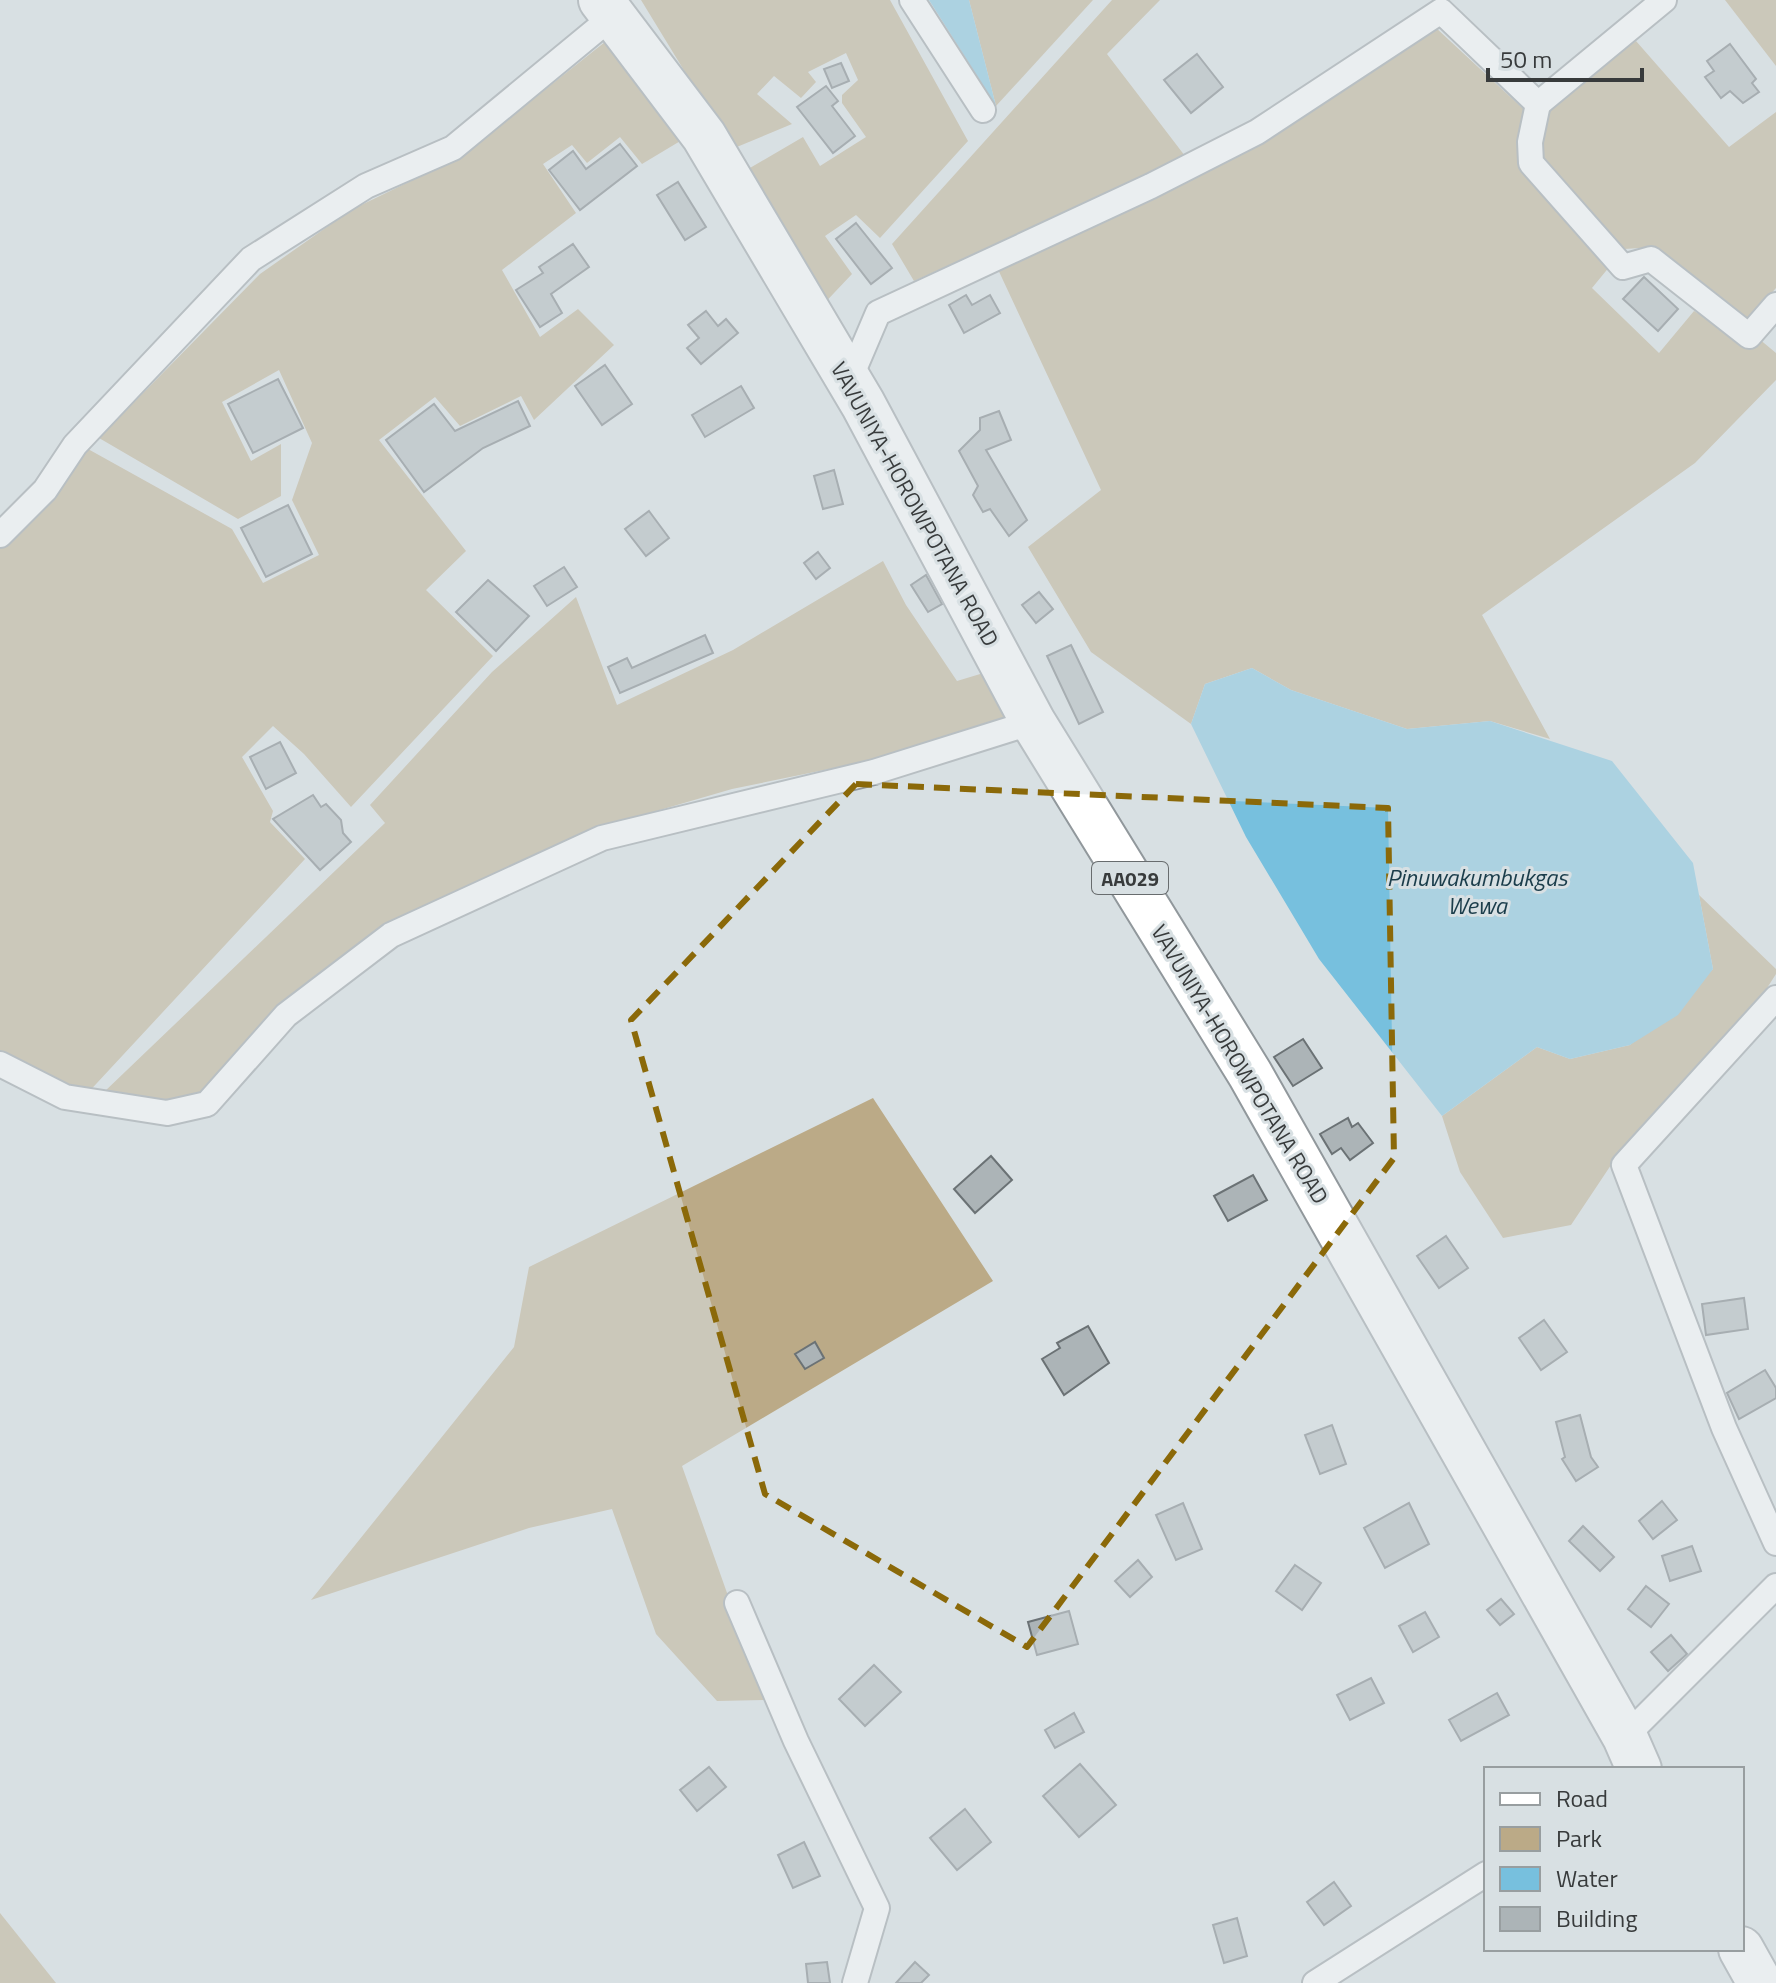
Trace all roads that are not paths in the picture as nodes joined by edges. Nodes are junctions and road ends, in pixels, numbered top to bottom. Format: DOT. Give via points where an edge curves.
graph roads {
  1 [pos="912,0"];
  2 [pos="1664,0"];
  3 [pos="1436,5"];
  4 [pos="607,8"];
  5 [pos="1538,104"];
  6 [pos="983,110"];
  7 [pos="1776,305"];
  8 [pos="849,381"];
  9 [pos="0,535"];
  10 [pos="1033,722"];
  11 [pos="1776,998"];
  12 [pos="0,1064"];
  13 [pos="1776,1543"];
  14 [pos="1776,1586"];
  15 [pos="737,1603"];
  16 [pos="1632,1753"];
  17 [pos="1484,1875"];
  18 [pos="1742,1951"];
  19 [pos="855,1983"];
  20 [pos="1315,1983"];
  21 [pos="1760,1983"];
  1 -- 6 [label="street"];
  2 -- 5 [label="street"];
  3 -- 5 [label="street"];
  3 -- 8 [label="street" via="1257,132 878,313"];
  4 -- 8 [label="highway, VAVUNIYA-HOROWPOTANA ROAD / AA029" via="704,136"];
  4 -- 9 [label="street" via="453,148 366,186 251,259 75,445 45,490"];
  5 -- 7 [label="street" via="1531,163 1623,267 1651,259 1749,336"];
  8 -- 10 [label="highway, VAVUNIYA-HOROWPOTANA ROAD / AA029"];
  10 -- 12 [label="street" via="874,772 602,838 391,935 286,1015 207,1104 167,1113 65,1097"];
  10 -- 16 [label="highway, VAVUNIYA-HOROWPOTANA ROAD / AA029" via="1250,1074"];
  11 -- 13 [label="street" via="1624,1165 1724,1428"];
  14 -- 16 [label="street"];
  15 -- 19 [label="street" via="877,1908"];
  17 -- 20 [label="street"];
  18 -- 21 [label="highway"];
}
